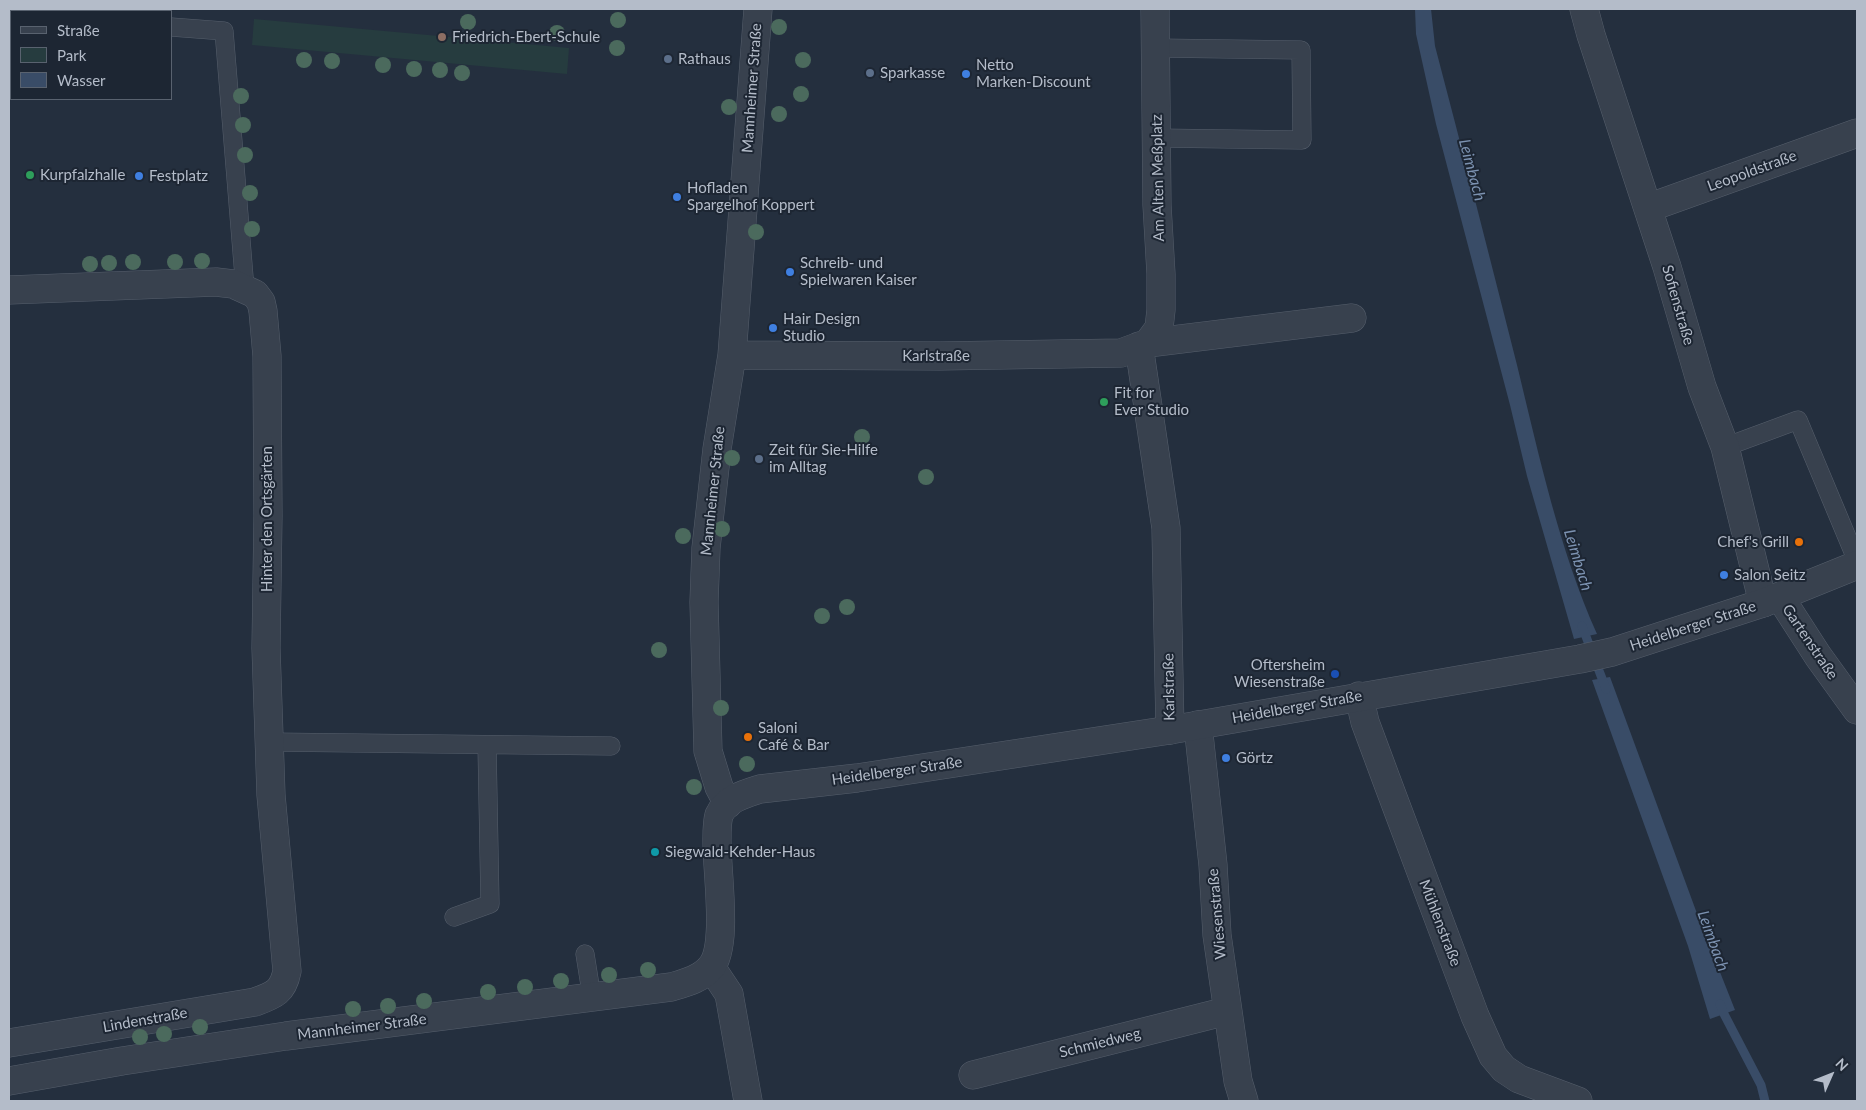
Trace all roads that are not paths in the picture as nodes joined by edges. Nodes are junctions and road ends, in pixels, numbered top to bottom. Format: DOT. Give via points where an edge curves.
graph roads {
  1 [pos="758,9"];
  2 [pos="1155,9"];
  3 [pos="1584,9"];
  4 [pos="172,27"];
  5 [pos="1156,48"];
  6 [pos="1857,133"];
  7 [pos="1156,138"];
  8 [pos="1648,208"];
  9 [pos="245,289"];
  10 [pos="9,290"];
  11 [pos="1352,318"];
  12 [pos="1143,354"];
  13 [pos="732,355"];
  14 [pos="1725,447"];
  15 [pos="1857,563"];
  16 [pos="1772,600"];
  17 [pos="1359,696"];
  18 [pos="1857,710"];
  19 [pos="1198,725"];
  20 [pos="1170,730"];
  21 [pos="270,742"];
  22 [pos="487,745"];
  23 [pos="611,746"];
  24 [pos="728,804"];
  25 [pos="454,917"];
  26 [pos="585,954"];
  27 [pos="712,967"];
  28 [pos="278,991"];
  29 [pos="592,998"];
  30 [pos="1227,1010"];
  31 [pos="9,1043"];
  32 [pos="973,1075"];
  33 [pos="9,1081"];
  34 [pos="748,1101"];
  35 [pos="1244,1101"];
  36 [pos="1578,1101"];
  1 -- 13 [label="street, Mannheimer Straße"];
  2 -- 5 [label="street, Am Alten Meßplatz"];
  3 -- 8 [label="street, Sofienstraße"];
  4 -- 9 [label="lane" via="224,31"];
  5 -- 7 [label="street, Am Alten Meßplatz"];
  5 -- 7 [label="lane" via="1300,50 1302,140"];
  6 -- 8 [label="street, Leopoldstraße"];
  7 -- 12 [label="street, Am Alten Meßplatz" via="1161,310 1159,328"];
  8 -- 14 [label="street, Sofienstraße" via="1702,387"];
  9 -- 10 [label="street, Hinter den Ortsgärten" via="216,282"];
  9 -- 21 [label="street, Hinter den Ortsgärten" via="261,302 267,353 266,648"];
  11 -- 12 [label="street, Karlstraße"];
  12 -- 13 [label="street, Karlstraße"];
  12 -- 20 [label="street, Karlstraße" via="1166,528"];
  13 -- 24 [label="street, Mannheimer Straße" via="711,496 704,602 708,751 718,787"];
  14 -- 15 [label="lane" via="1798,420"];
  14 -- 16 [label="street, Sofienstraße"];
  15 -- 16 [label="street, Heidelberger Straße"];
  16 -- 17 [label="street, Heidelberger Straße" via="1612,652"];
  16 -- 18 [label="street, Gartenstraße"];
  17 -- 19 [label="street, Heidelberger Straße"];
  17 -- 36 [label="street, Mühlenstraße" via="1388,784 1493,1056 1519,1079"];
  19 -- 20 [label="street, Heidelberger Straße"];
  19 -- 30 [label="street, Wiesenstraße"];
  20 -- 24 [label="street, Heidelberger Straße" via="857,778 760,789 735,797"];
  21 -- 22 [label="lane"];
  21 -- 28 [label="street, Hinter den Ortsgärten" via="271,795 287,971 285,982"];
  22 -- 23 [label="lane"];
  22 -- 25 [label="lane" via="490,904"];
  24 -- 27 [label="street" via="719,815 717,846 721,927 720,946"];
  26 -- 29 [label="lane"];
  27 -- 29 [label="street, Mannheimer Straße" via="686,983 671,987"];
  27 -- 34 [label="street" via="728,994"];
  28 -- 31 [label="street, Lindenstraße" via="255,1002"];
  29 -- 33 [label="street, Mannheimer Straße" via="286,1036"];
  30 -- 32 [label="street, Schmiedweg"];
  30 -- 35 [label="street, Wiesenstraße"];
}
